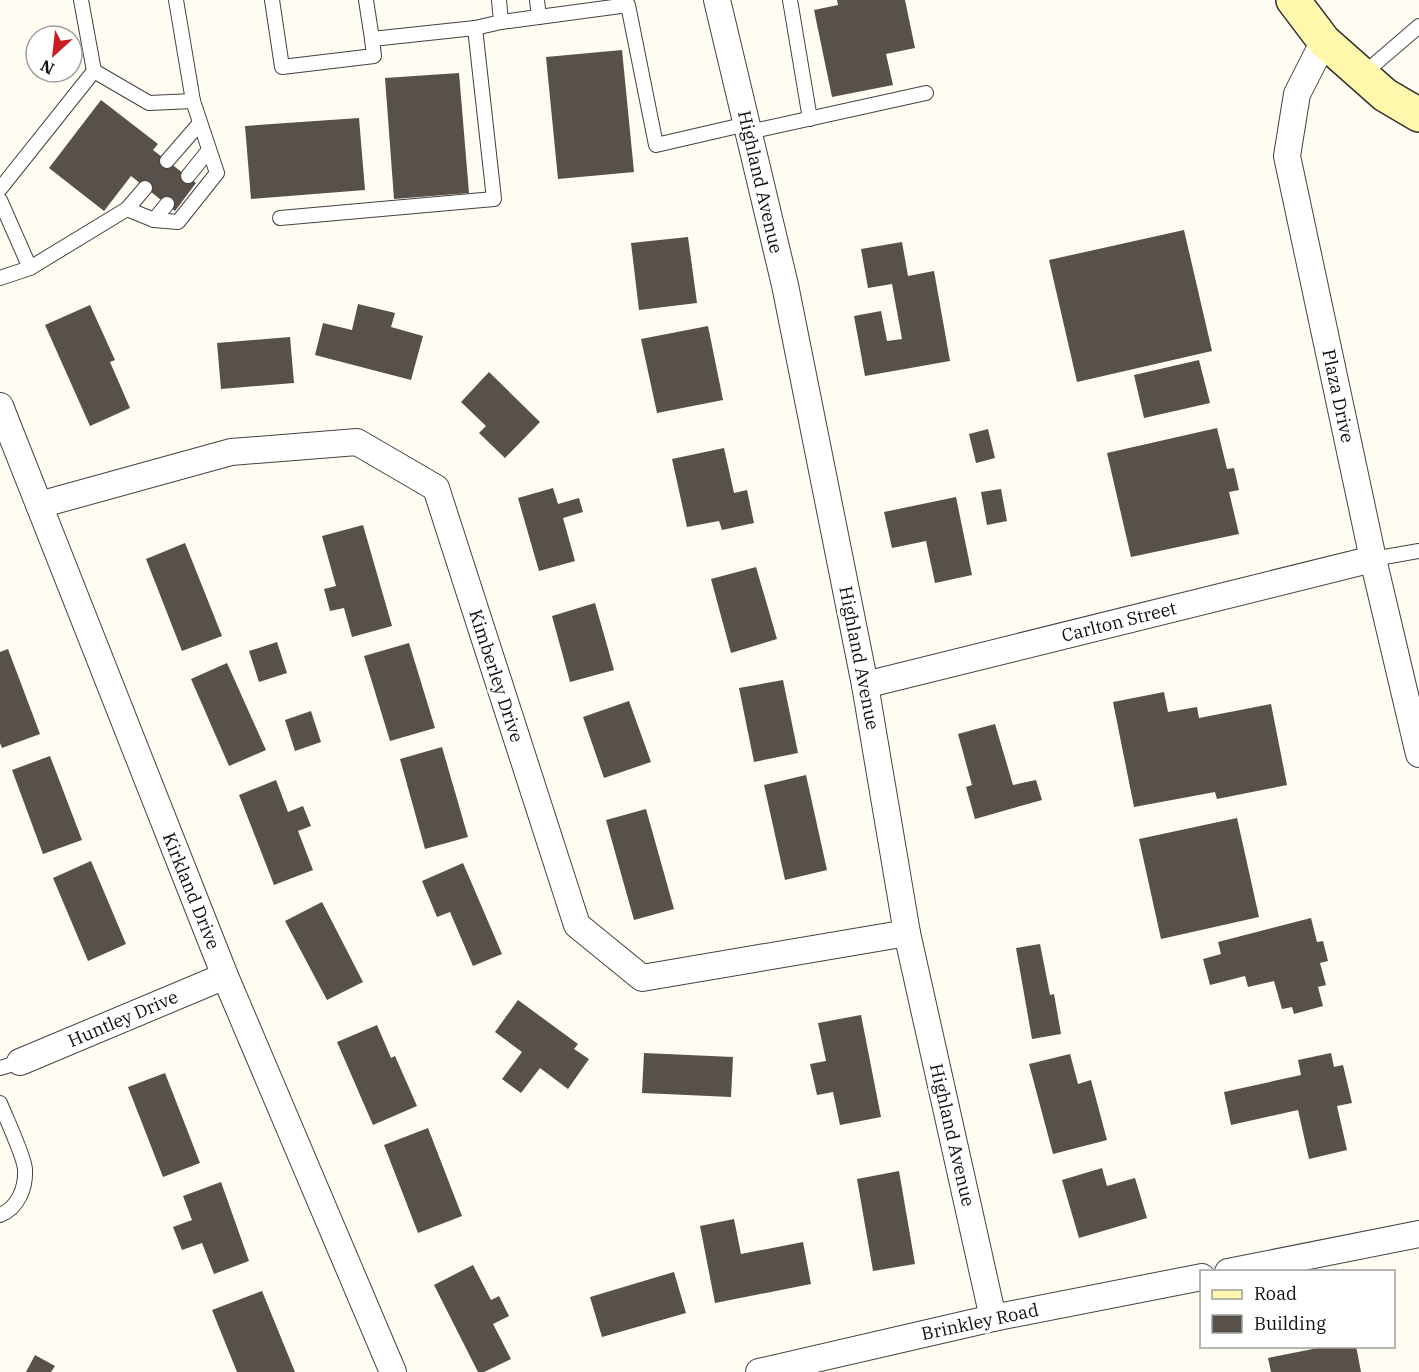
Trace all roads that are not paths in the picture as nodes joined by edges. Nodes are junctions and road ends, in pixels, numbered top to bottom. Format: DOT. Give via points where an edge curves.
graph roads {
  1 [pos="81,0"];
  2 [pos="176,0"];
  3 [pos="272,0"];
  4 [pos="366,0"];
  5 [pos="499,0"];
  6 [pos="537,0"];
  7 [pos="717,0"];
  8 [pos="790,0"];
  9 [pos="1293,0"];
  10 [pos="539,17"];
  11 [pos="501,22"];
  12 [pos="1419,26"];
  13 [pos="475,28"];
  14 [pos="372,39"];
  15 [pos="1324,41"];
  16 [pos="94,71"];
  17 [pos="1362,75"];
  18 [pos="926,93"];
  19 [pos="193,101"];
  20 [pos="1419,115"];
  21 [pos="810,119"];
  22 [pos="200,123"];
  23 [pos="748,128"];
  24 [pos="209,150"];
  25 [pos="167,161"];
  26 [pos="188,176"];
  27 [pos="145,188"];
  28 [pos="0,189"];
  29 [pos="0,200"];
  30 [pos="167,204"];
  31 [pos="128,209"];
  32 [pos="280,218"];
  33 [pos="154,220"];
  34 [pos="30,268"];
  35 [pos="0,278"];
  36 [pos="0,406"];
  37 [pos="39,505"];
  38 [pos="1419,550"];
  39 [pos="1373,560"];
  40 [pos="865,685"];
  41 [pos="1419,754"];
  42 [pos="907,933"];
  43 [pos="225,976"];
  44 [pos="10,1065"];
  45 [pos="0,1103"];
  46 [pos="0,1215"];
  47 [pos="1419,1234"];
  48 [pos="1238,1270"];
  49 [pos="1200,1277"];
  50 [pos="993,1318"];
  51 [pos="393,1372"];
  52 [pos="759,1372"];
  1 -- 16 [label="lane"];
  2 -- 19 [label="lane"];
  3 -- 14 [label="lane" via="282,67 374,56"];
  4 -- 14 [label="lane"];
  5 -- 11 [label="lane"];
  6 -- 10 [label="lane"];
  7 -- 23 [label="street, Highland Avenue"];
  8 -- 21 [label="lane"];
  9 -- 15 [label="street"];
  10 -- 11 [label="lane"];
  10 -- 23 [label="lane" via="628,5 656,145"];
  11 -- 13 [label="lane"];
  12 -- 17 [label="lane"];
  13 -- 14 [label="lane"];
  13 -- 32 [label="lane" via="494,199"];
  15 -- 17 [label="street"];
  15 -- 39 [label="street, Plaza Drive" via="1297,94 1287,156"];
  16 -- 19 [label="lane" via="149,103"];
  16 -- 28 [label="lane"];
  17 -- 20 [label="street" via="1385,95"];
  18 -- 21 [label="lane"];
  19 -- 22 [label="lane"];
  21 -- 23 [label="lane"];
  22 -- 24 [label="lane"];
  22 -- 25 [label="lane"];
  23 -- 40 [label="street, Highland Avenue" via="787,296"];
  24 -- 26 [label="lane"];
  24 -- 33 [label="lane" via="217,173 211,181 178,222"];
  27 -- 31 [label="lane"];
  29 -- 34 [label="lane"];
  30 -- 33 [label="lane"];
  31 -- 33 [label="lane"];
  31 -- 34 [label="lane"];
  34 -- 35 [label="lane"];
  36 -- 37 [label="street, Kirkland Drive"];
  37 -- 42 [label="street, Kimberley Drive" via="231,452 357,442 436,488 577,925 642,978"];
  37 -- 43 [label="street, Kirkland Drive"];
  38 -- 39 [label="lane"];
  39 -- 40 [label="street, Carlton Street"];
  39 -- 41 [label="street, Plaza Drive"];
  40 -- 42 [label="street, Highland Avenue"];
  42 -- 50 [label="street, Highland Avenue"];
  43 -- 44 [label="street, Huntley Drive"];
  43 -- 51 [label="street, Kirkland Drive"];
  45 -- 46 [label="lane" via="25,1168 22,1194 9,1212"];
  47 -- 48 [label="street"];
  49 -- 50 [label="street, Brinkley Road"];
  50 -- 52 [label="street, Brinkley Road"];
}
